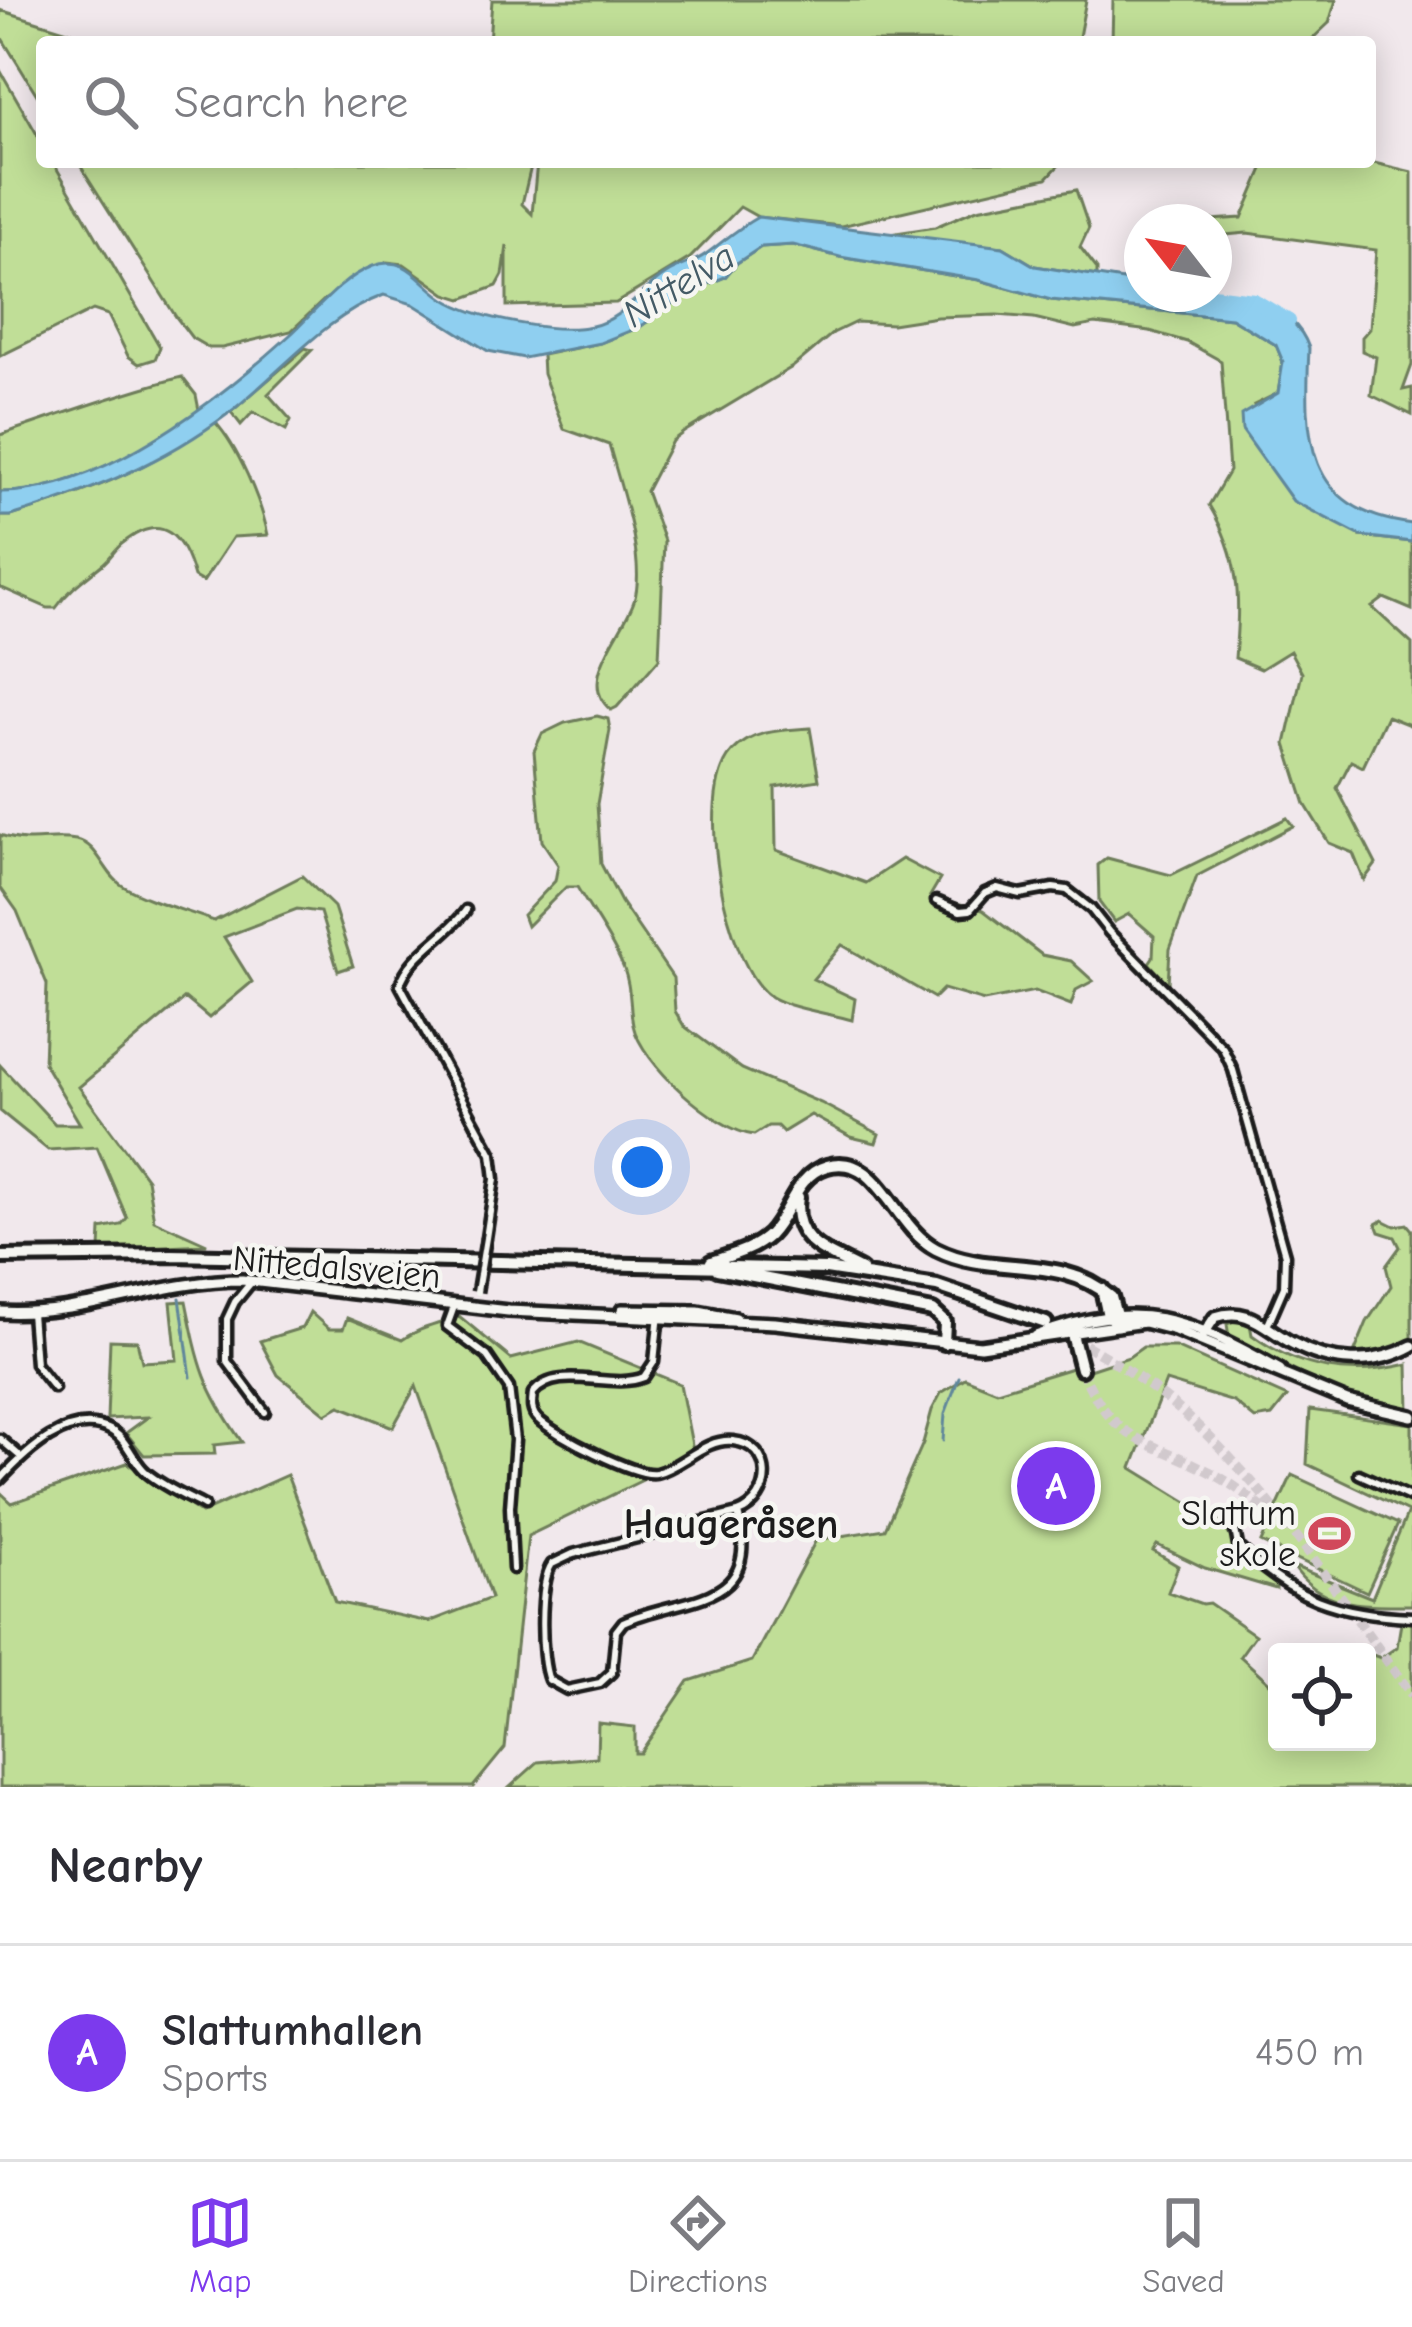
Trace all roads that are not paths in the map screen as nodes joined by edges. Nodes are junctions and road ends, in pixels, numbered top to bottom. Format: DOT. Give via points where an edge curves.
graph roads {
  1 [pos="936,901"];
  2 [pos="466,910"];
  3 [pos="799,1188"];
  4 [pos="0,1260"];
  5 [pos="702,1265"];
  6 [pos="867,1273"];
  7 [pos="253,1280"];
  8 [pos="455,1304"];
  9 [pos="475,1307"];
  10 [pos="0,1312"];
  11 [pos="31,1313"];
  12 [pos="658,1315"];
  13 [pos="1115,1318"];
  14 [pos="1046,1323"];
  15 [pos="1267,1326"];
  16 [pos="1074,1329"];
  17 [pos="1206,1337"];
  18 [pos="944,1343"];
  19 [pos="1412,1346"];
  20 [pos="1082,1369"];
  21 [pos="54,1388"];
  22 [pos="266,1412"];
  23 [pos="1412,1416"];
  24 [pos="0,1438"];
  25 [pos="22,1457"];
  26 [pos="1359,1474"];
  27 [pos="0,1480"];
  28 [pos="1412,1498"];
  29 [pos="204,1506"];
  30 [pos="738,1513"];
  31 [pos="1234,1524"];
  32 [pos="513,1569"];
  33 [pos="1412,1617"];
  1 -- 15 [label="street" via="960,911 997,888 1067,890 1223,1048 1283,1241 1283,1286"];
  2 -- 9 [label="street, bridge" via="400,985 492,1154"];
  3 -- 5 [label="highway" via="760,1242"];
  3 -- 6 [label="highway" via="796,1214 806,1239"];
  3 -- 13 [label="highway" via="822,1167 854,1166 934,1248 973,1261 1058,1269 1102,1289"];
  4 -- 5 [label="highway"];
  5 -- 6 [label="highway"];
  5 -- 18 [label="highway" via="928,1309 945,1322"];
  6 -- 14 [label="highway" via="952,1289"];
  7 -- 8 [label="main road, Nittedalsveien"];
  7 -- 11 [label="main road, Nittedalsveien"];
  7 -- 22 [label="street" via="227,1319 226,1361"];
  8 -- 9 [label="main road, Nittedalsveien"];
  8 -- 32 [label="street" via="446,1326 487,1356 511,1396"];
  9 -- 12 [label="main road, Nittedalsveien"];
  10 -- 11 [label="main road, Nittedalsveien"];
  11 -- 21 [label="street" via="35,1364"];
  12 -- 18 [label="main road, Nittedalsveien"];
  12 -- 30 [label="street" via="644,1377 549,1381 533,1393 534,1413 639,1472 665,1469 717,1443 743,1444 766,1478 757,1502"];
  13 -- 16 [label="main road, Nittedalsveien"];
  13 -- 17 [label="main road, Nittedalsveien"];
  15 -- 17 [label="main road" via="1228,1313"];
  15 -- 19 [label="main road" via="1304,1349 1353,1361"];
  16 -- 18 [label="main road, Nittedalsveien" via="988,1346"];
  16 -- 20 [label="highway"];
  17 -- 23 [label="main road, Nittedalsveien" via="1353,1403"];
  24 -- 25 [label="street"];
  25 -- 27 [label="street"];
  25 -- 29 [label="street" via="51,1435 100,1427 141,1469"];
  26 -- 28 [label="street"];
  30 -- 30 [label="street" via="552,1564 544,1579 549,1680 566,1690 600,1683 612,1672 623,1622 718,1592 742,1556"];
  31 -- 33 [label="street" via="1238,1546 1299,1594 1353,1613"];
}
